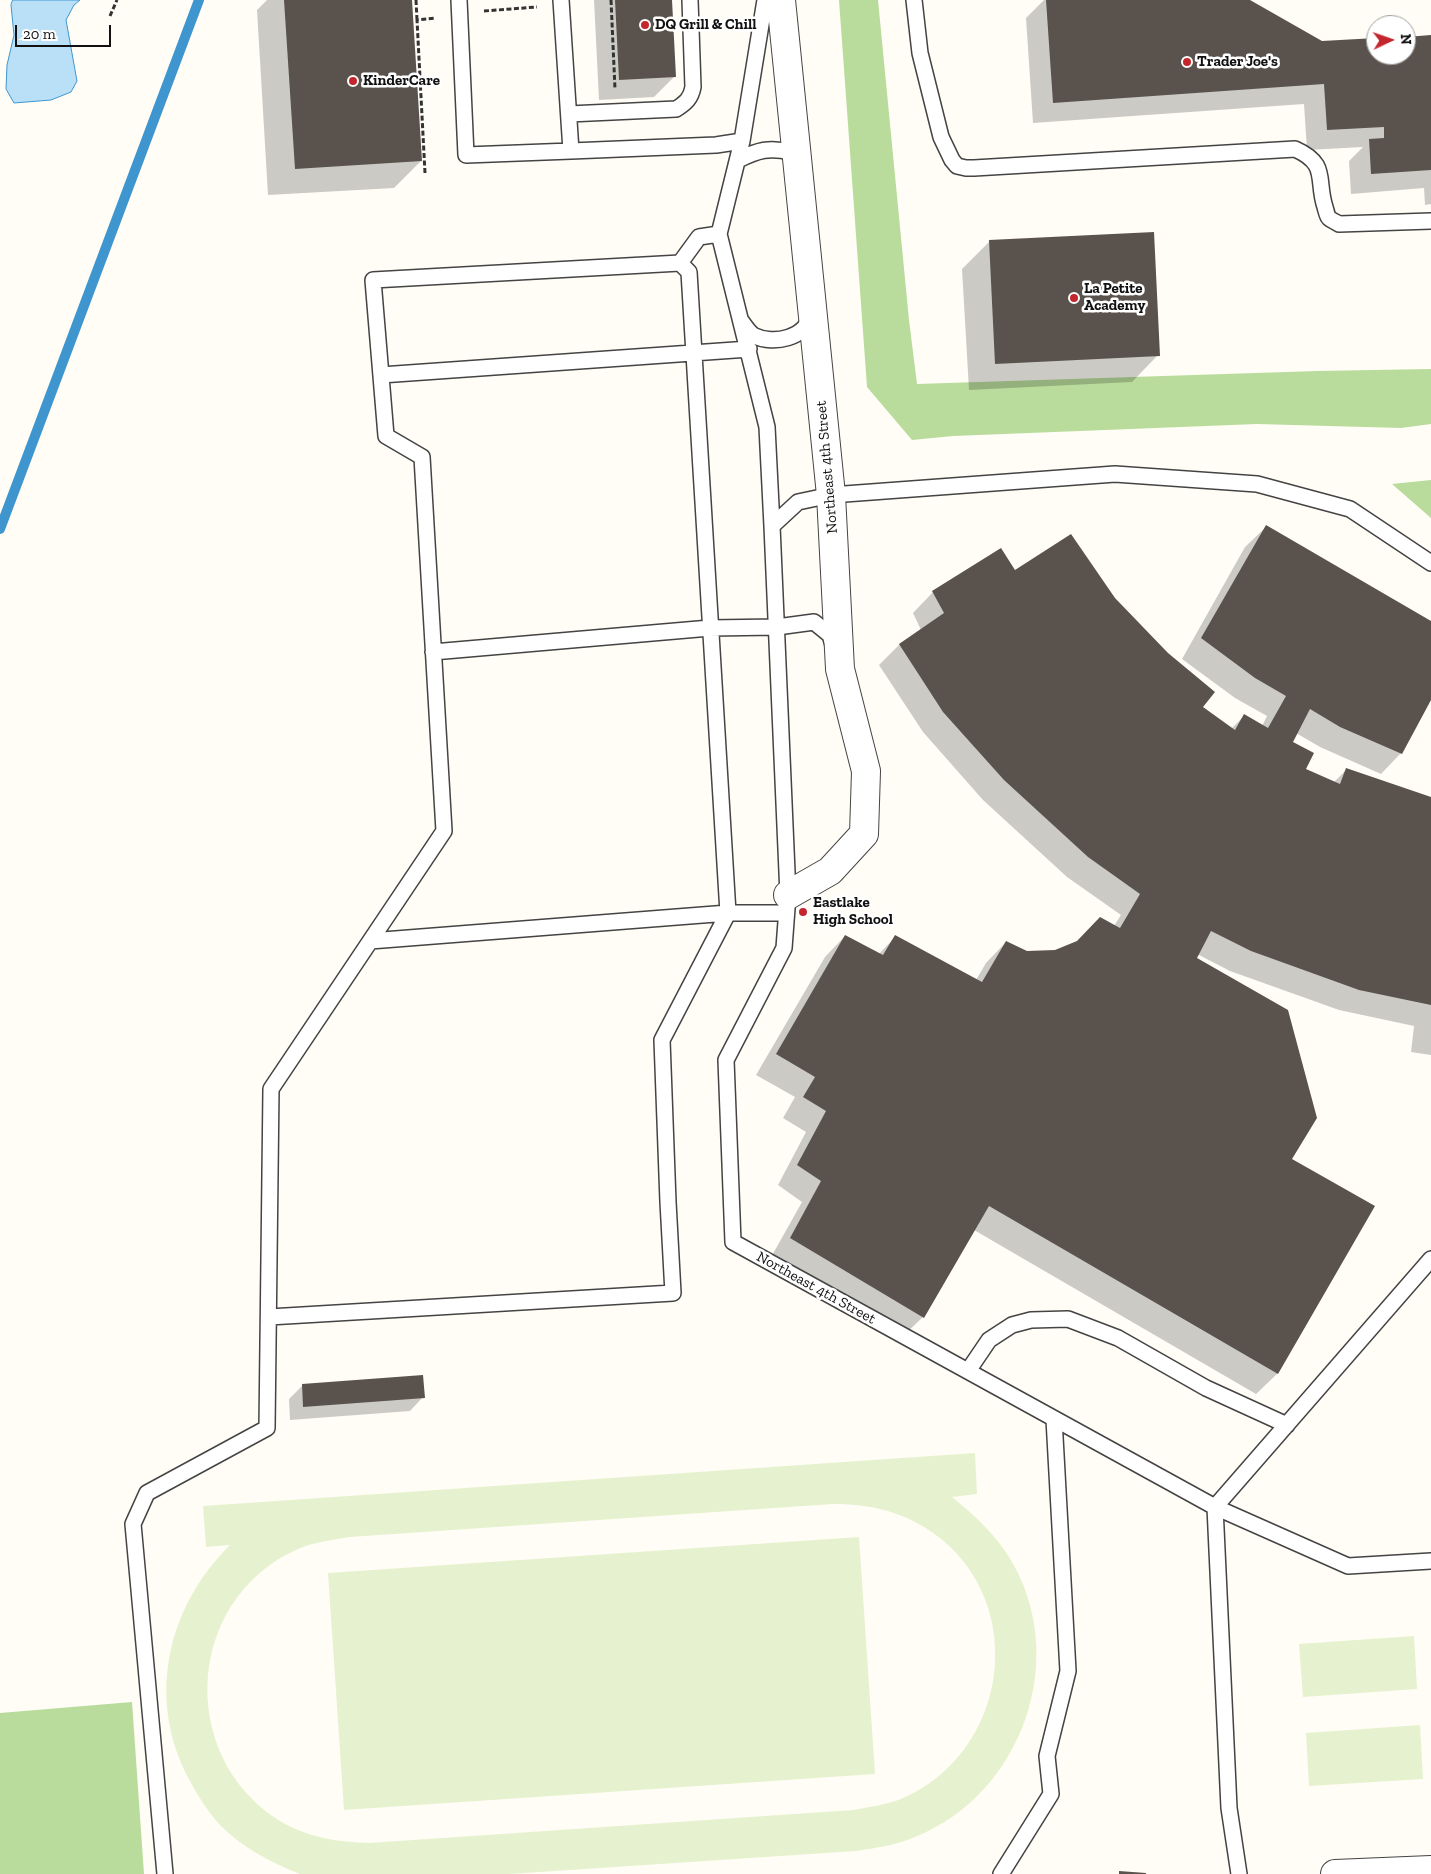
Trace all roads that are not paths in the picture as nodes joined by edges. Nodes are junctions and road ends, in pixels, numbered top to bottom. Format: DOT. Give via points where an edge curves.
graph roads {
  1 [pos="459,0"];
  2 [pos="561,0"];
  3 [pos="690,0"];
  4 [pos="765,0"];
  5 [pos="781,0"];
  6 [pos="914,0"];
  7 [pos="569,114"];
  8 [pos="742,141"];
  9 [pos="571,151"];
  10 [pos="738,160"];
  11 [pos="797,161"];
  12 [pos="1431,220"];
  13 [pos="720,234"];
  14 [pos="680,263"];
  15 [pos="811,298"];
  16 [pos="741,321"];
  17 [pos="749,349"];
  18 [pos="693,353"];
  19 [pos="381,375"];
  20 [pos="831,495"];
  21 [pos="772,526"];
  22 [pos="1431,563"];
  23 [pos="777,627"];
  24 [pos="710,628"];
  25 [pos="433,652"];
  26 [pos="840,669"];
  27 [pos="787,904"];
  28 [pos="728,914"];
  29 [pos="370,941"];
  30 [pos="1431,1259"];
  31 [pos="268,1317"];
  32 [pos="968,1371"];
  33 [pos="1054,1419"];
  34 [pos="1287,1425"];
  35 [pos="1215,1508"];
  36 [pos="1431,1561"];
  37 [pos="1431,1870"];
  38 [pos="165,1874"];
  39 [pos="1001,1874"];
  40 [pos="1238,1874"];
  41 [pos="1336,1874"];
  1 -- 9 [label="lane" via="466,155"];
  2 -- 7 [label="lane"];
  3 -- 7 [label="lane" via="693,87 685,103 676,109"];
  4 -- 8 [label="lane, Northeast 4th Street"];
  5 -- 11 [label="street, Northeast 4th Street"];
  6 -- 12 [label="lane" via="920,53 941,137 957,166 974,168 1295,149 1316,164 1324,205 1329,218 1339,224"];
  7 -- 9 [label="lane"];
  8 -- 9 [label="lane"];
  8 -- 10 [label="lane, Northeast 4th Street"];
  10 -- 11 [label="lane" via="755,151 775,148 791,152"];
  10 -- 13 [label="lane, Northeast 4th Street"];
  11 -- 15 [label="street, Northeast 4th Street"];
  13 -- 14 [label="lane" via="699,237"];
  13 -- 16 [label="lane, Northeast 4th Street"];
  14 -- 18 [label="lane" via="688,272"];
  14 -- 19 [label="lane" via="373,280"];
  15 -- 16 [label="lane" via="810,319 799,334 777,340 754,336"];
  15 -- 20 [label="street, Northeast 4th Street"];
  16 -- 17 [label="lane, Northeast 4th Street"];
  17 -- 18 [label="lane"];
  17 -- 21 [label="lane, Northeast 4th Street" via="767,427"];
  18 -- 19 [label="lane"];
  18 -- 24 [label="lane"];
  19 -- 25 [label="lane" via="386,436 422,457"];
  20 -- 21 [label="lane" via="798,502"];
  20 -- 22 [label="lane" via="1115,474 1257,484 1350,509"];
  20 -- 26 [label="street, Northeast 4th Street"];
  21 -- 23 [label="lane, Northeast 4th Street"];
  23 -- 24 [label="lane"];
  23 -- 26 [label="lane" via="814,622 830,635"];
  23 -- 27 [label="lane, Northeast 4th Street"];
  24 -- 25 [label="lane"];
  24 -- 28 [label="lane"];
  25 -- 29 [label="lane" via="444,831"];
  26 -- 27 [label="street, Northeast 4th Street" via="866,771 864,834 830,871"];
  27 -- 28 [label="lane"];
  27 -- 32 [label="lane, Northeast 4th Street" via="784,948 726,1060 734,1242"];
  28 -- 29 [label="lane"];
  28 -- 31 [label="lane" via="662,1040 673,1293"];
  29 -- 31 [label="lane" via="270,1089"];
  30 -- 34 [label="lane"];
  31 -- 38 [label="lane" via="267,1428 147,1493 133,1524"];
  32 -- 33 [label="lane, Northeast 4th Street"];
  32 -- 34 [label="lane" via="989,1340 1012,1325 1031,1320 1068,1319 1118,1338 1206,1388"];
  33 -- 35 [label="lane, Northeast 4th Street"];
  33 -- 39 [label="lane" via="1068,1671 1047,1756 1051,1794"];
  34 -- 35 [label="lane"];
  35 -- 36 [label="lane, Northeast 4th Street" via="1348,1566"];
  35 -- 40 [label="lane" via="1229,1808"];
  37 -- 41 [label="street"];
}
